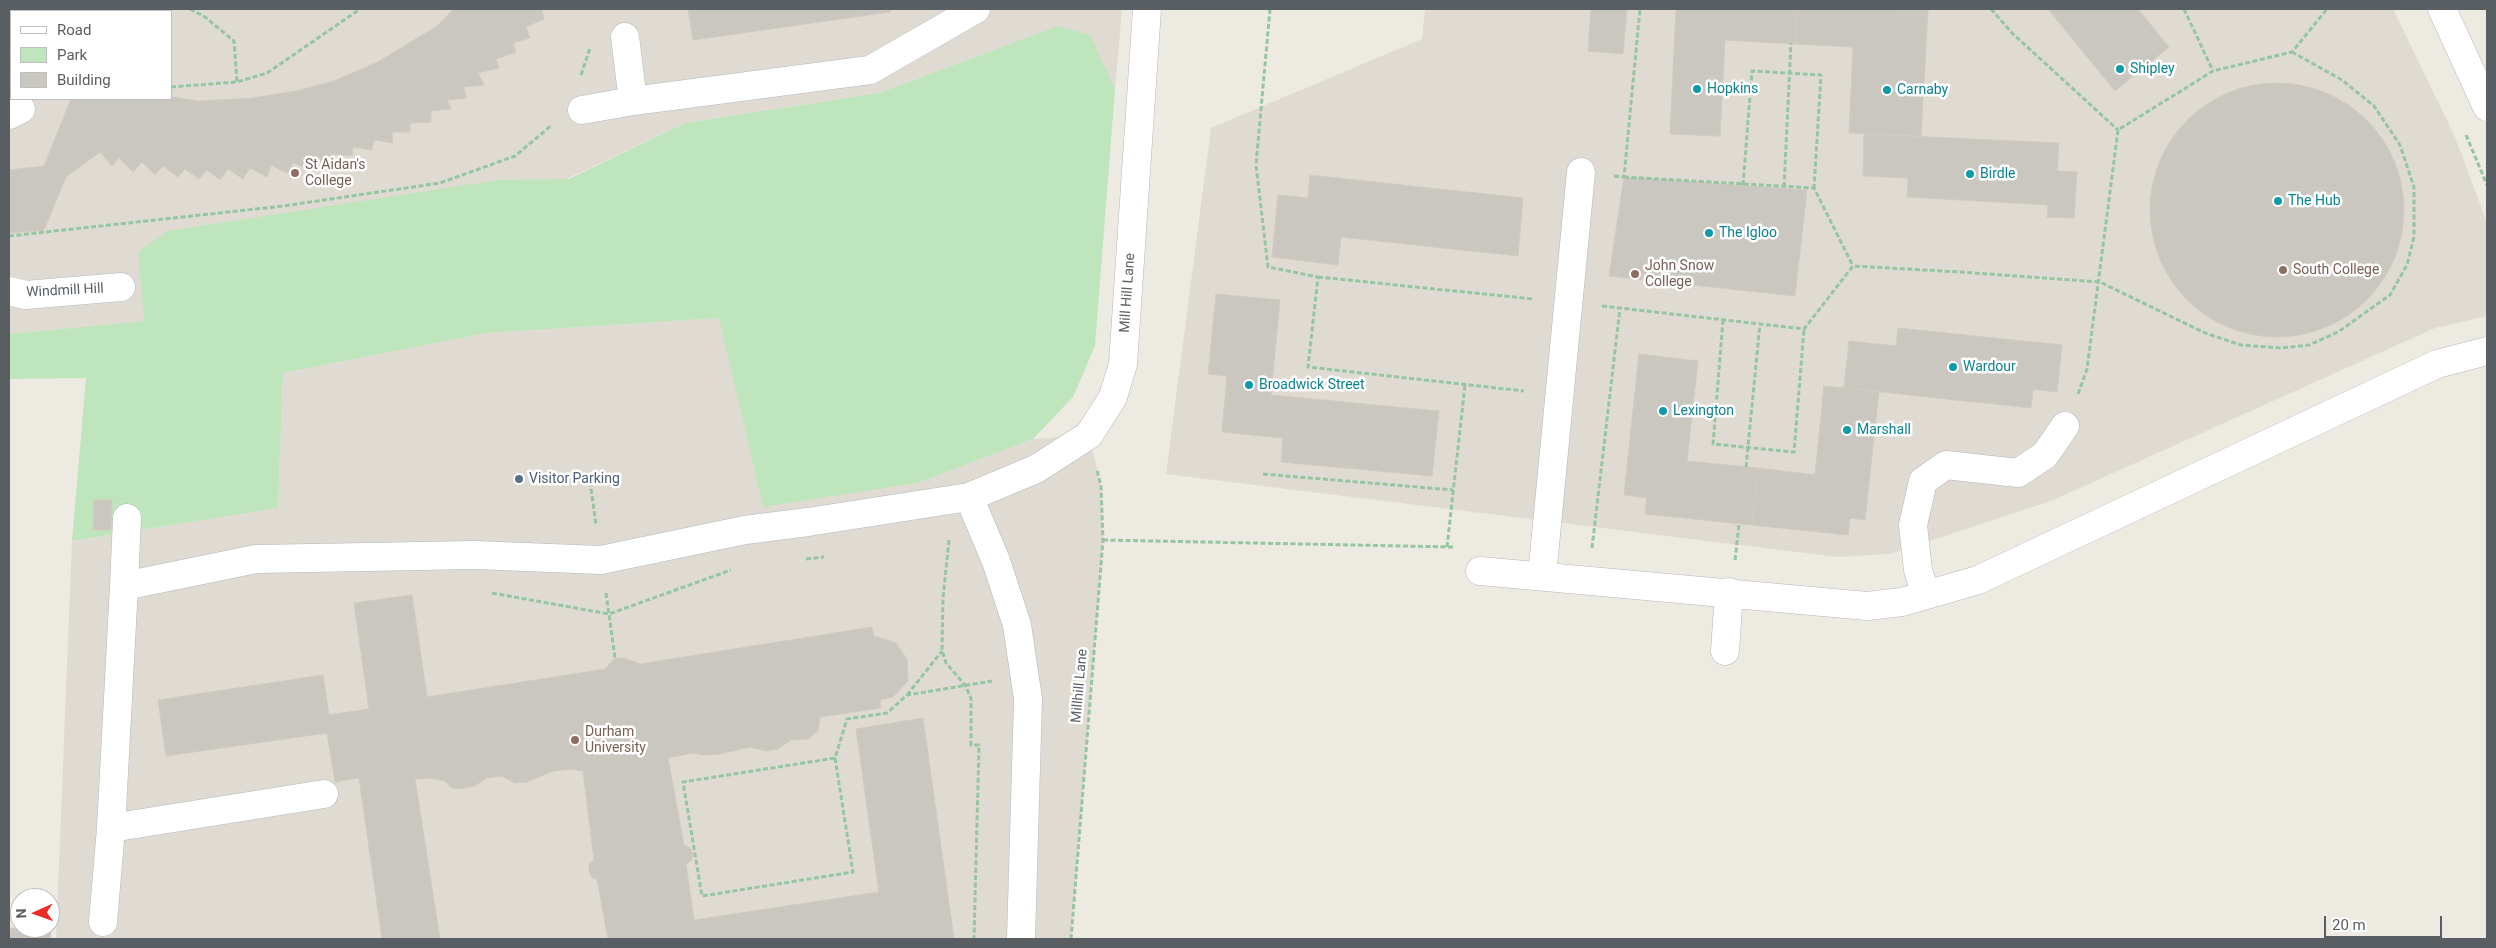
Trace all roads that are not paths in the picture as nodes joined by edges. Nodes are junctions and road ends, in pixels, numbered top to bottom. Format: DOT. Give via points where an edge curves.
graph roads {
  1 [pos="976,9"];
  2 [pos="1147,9"];
  3 [pos="2442,9"];
  4 [pos="625,37"];
  5 [pos="633,101"];
  6 [pos="2487,107"];
  7 [pos="582,110"];
  8 [pos="1581,172"];
  9 [pos="121,287"];
  10 [pos="9,291"];
  11 [pos="2487,351"];
  12 [pos="2065,426"];
  13 [pos="969,497"];
  14 [pos="127,518"];
  15 [pos="1480,571"];
  16 [pos="1542,576"];
  17 [pos="124,586"];
  18 [pos="1729,592"];
  19 [pos="1926,595"];
  20 [pos="1725,651"];
  21 [pos="324,794"];
  22 [pos="111,828"];
  23 [pos="103,922"];
  24 [pos="1020,939"];
  1 -- 5 [label="street" via="870,70"];
  2 -- 13 [label="street, Mill Hill Lane" via="1123,364 1113,397 1089,435 1036,469"];
  3 -- 6 [label="street"];
  4 -- 5 [label="street"];
  5 -- 7 [label="street"];
  8 -- 16 [label="street"];
  9 -- 10 [label="street, Windmill Hill" via="26,295"];
  11 -- 19 [label="street" via="2437,364 1978,580"];
  12 -- 19 [label="street" via="2045,455 2018,473 1946,465 1923,481 1913,525 1918,570"];
  13 -- 17 [label="street, Mill Hill Lane" via="745,530 601,560 475,555 256,559"];
  13 -- 24 [label="street" via="996,561 1017,624 1028,699"];
  14 -- 17 [label="street"];
  15 -- 16 [label="street"];
  16 -- 18 [label="street"];
  17 -- 22 [label="street"];
  18 -- 19 [label="street" via="1867,606"];
  18 -- 20 [label="street"];
  21 -- 22 [label="street"];
  22 -- 23 [label="street"];
}
